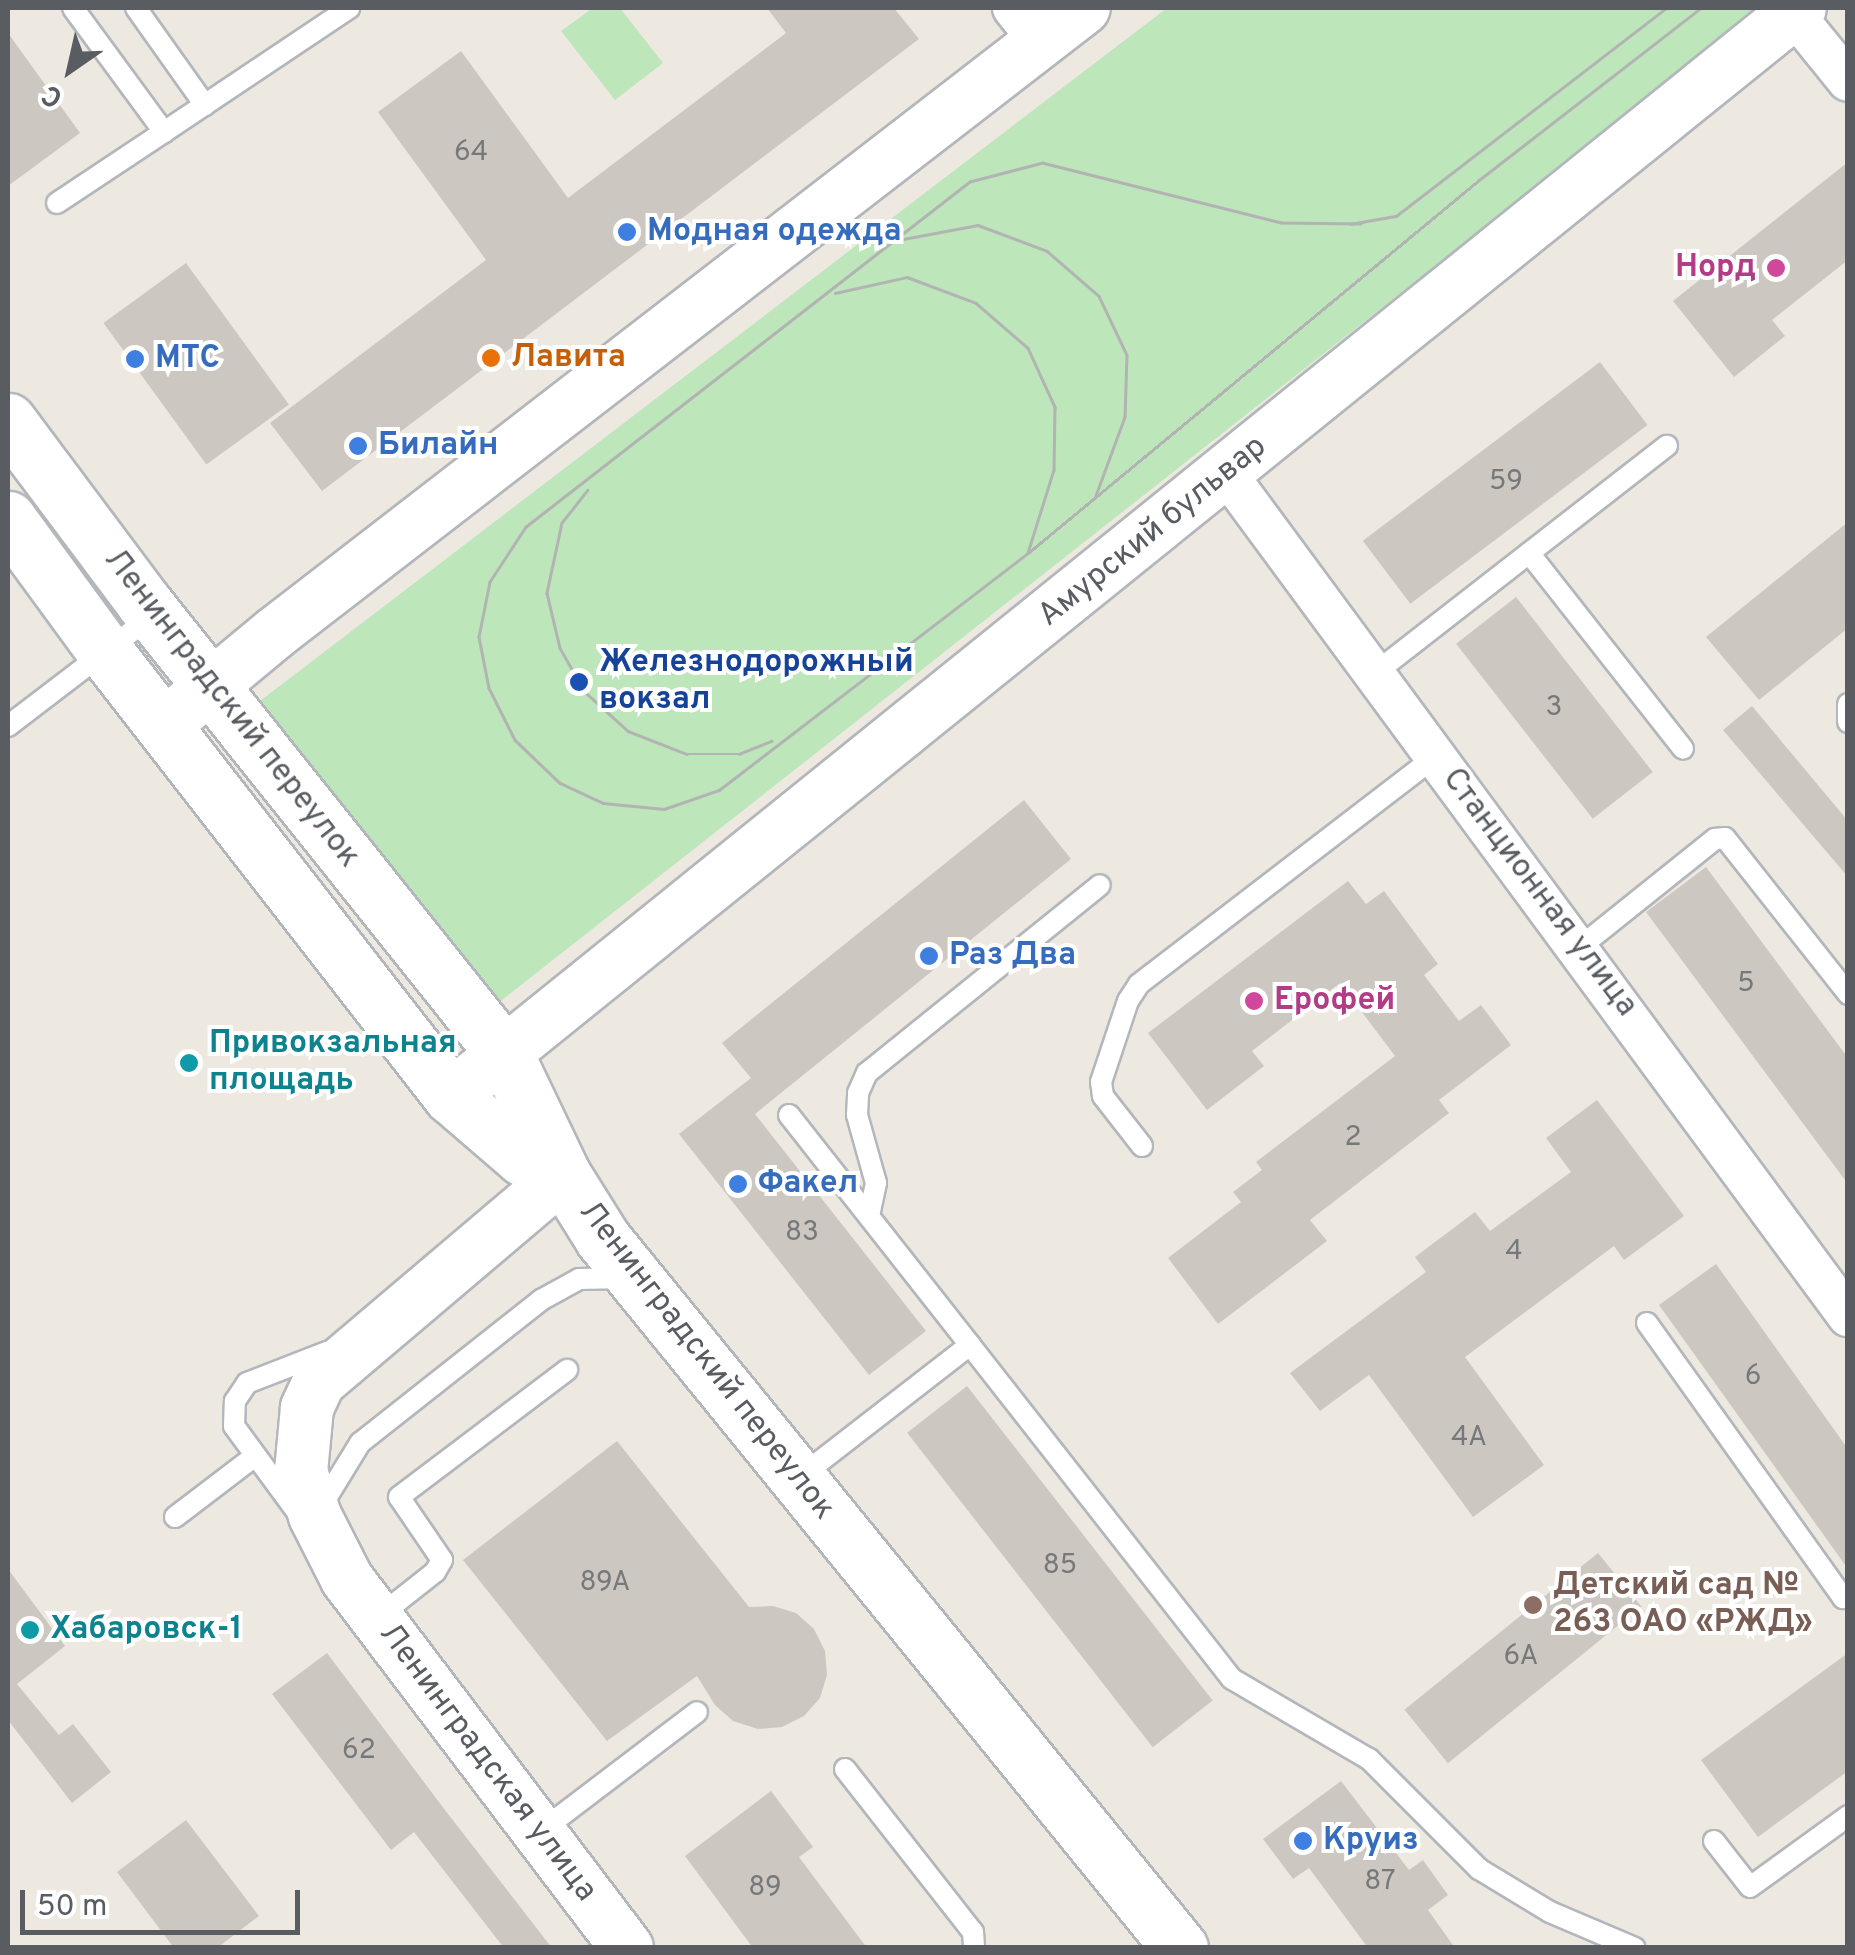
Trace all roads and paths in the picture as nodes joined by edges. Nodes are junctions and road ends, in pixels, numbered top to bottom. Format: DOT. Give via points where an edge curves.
graph roads {
  1 [pos="74,8"];
  2 [pos="136,8"];
  3 [pos="349,8"];
  4 [pos="1084,8"];
  5 [pos="1797,10"];
  6 [pos="1027,25"];
  7 [pos="1848,81"];
  8 [pos="205,105"];
  9 [pos="164,132"];
  10 [pos="57,203"];
  11 [pos="8,421"];
  12 [pos="1667,446"];
  13 [pos="1226,472"];
  14 [pos="8,519"];
  15 [pos="1529,553"];
  16 [pos="156,614"];
  17 [pos="104,650"];
  18 [pos="1376,672"];
  19 [pos="214,686"];
  20 [pos="1848,704"];
  21 [pos="1848,722"];
  22 [pos="8,726"];
  23 [pos="163,726"];
  24 [pos="1683,749"];
  25 [pos="1437,755"];
  26 [pos="1100,886"];
  27 [pos="1580,947"];
  28 [pos="1848,994"];
  29 [pos="506,1056"];
  30 [pos="452,1096"];
  31 [pos="789,1115"];
  32 [pos="1142,1146"];
  33 [pos="563,1175"];
  34 [pos="869,1216"];
  35 [pos="634,1278"];
  36 [pos="1848,1316"];
  37 [pos="1648,1323"];
  38 [pos="374,1334"];
  39 [pos="970,1345"];
  40 [pos="567,1370"];
  41 [pos="255,1456"];
  42 [pos="798,1478"];
  43 [pos="315,1516"];
  44 [pos="175,1518"];
  45 [pos="1848,1596"];
  46 [pos="362,1598"];
  47 [pos="697,1712"];
  48 [pos="845,1769"];
  49 [pos="1848,1816"];
  50 [pos="540,1832"];
  51 [pos="1714,1841"];
  52 [pos="627,1948"];
  53 [pos="974,1948"];
  54 [pos="1180,1948"];
  55 [pos="1635,1948"];
  1 -- 9 [label="lane"];
  2 -- 8 [label="lane"];
  3 -- 8 [label="lane"];
  4 -- 6 [label="street"];
  5 -- 7 [label="street"];
  5 -- 13 [label="street, Амурский бульвар"];
  6 -- 19 [label="street"];
  8 -- 9 [label="lane"];
  9 -- 10 [label="lane"];
  11 -- 16 [label="main road, Ленинградский переулок"];
  12 -- 15 [label="lane"];
  13 -- 18 [label="street, Станционная улица"];
  13 -- 29 [label="street, Амурский бульвар"];
  14 -- 17 [label="main road, Ленинградский переулок"];
  15 -- 18 [label="lane"];
  15 -- 24 [label="lane"];
  16 -- 17 [label="lane"];
  16 -- 19 [label="main road, Ленинградский переулок"];
  17 -- 22 [label="lane"];
  17 -- 23 [label="main road, Ленинградский переулок"];
  18 -- 25 [label="street, Станционная улица"];
  19 -- 23 [label="street"];
  19 -- 29 [label="main road, Ленинградский переулок"];
  20 -- 21 [label="lane"];
  23 -- 30 [label="main road, Ленинградский переулок"];
  25 -- 27 [label="street, Станционная улица"];
  25 -- 32 [label="lane" via="1139,984 1101,1082 1102,1096"];
  26 -- 34 [label="lane" via="867,1073 856,1115 876,1183"];
  27 -- 28 [label="lane" via="1715,839 1725,838"];
  27 -- 36 [label="street, Станционная улица"];
  29 -- 30 [label="street, Амурский бульвар"];
  29 -- 33 [label="main road, Ленинградский переулок"];
  30 -- 33 [label="main road, Ленинградский переулок" via="523,1158"];
  31 -- 34 [label="lane"];
  33 -- 35 [label="main road, Ленинградский переулок"];
  33 -- 38 [label="street, Ленинградская улица"];
  34 -- 39 [label="lane"];
  35 -- 42 [label="main road, Ленинградский переулок"];
  35 -- 43 [label="lane" via="579,1279 541,1300 360,1444"];
  37 -- 45 [label="lane" via="1843,1598"];
  38 -- 41 [label="lane" via="247,1383 235,1401 234,1426"];
  38 -- 43 [label="street, Ленинградская улица" via="319,1382 308,1408 301,1471"];
  39 -- 42 [label="lane"];
  39 -- 55 [label="lane" via="1232,1679 1369,1759 1479,1869 1550,1912"];
  40 -- 46 [label="lane" via="398,1497 442,1560 436,1572"];
  41 -- 44 [label="lane"];
  41 -- 46 [label="lane"];
  42 -- 54 [label="main road, Ленинградский переулок"];
  43 -- 46 [label="street, Ленинградская улица"];
  46 -- 50 [label="street, Ленинградская улица"];
  47 -- 50 [label="lane"];
  48 -- 53 [label="lane" via="972,1932"];
  49 -- 51 [label="lane" via="1750,1887"];
  50 -- 52 [label="street, Ленинградская улица"];
}
